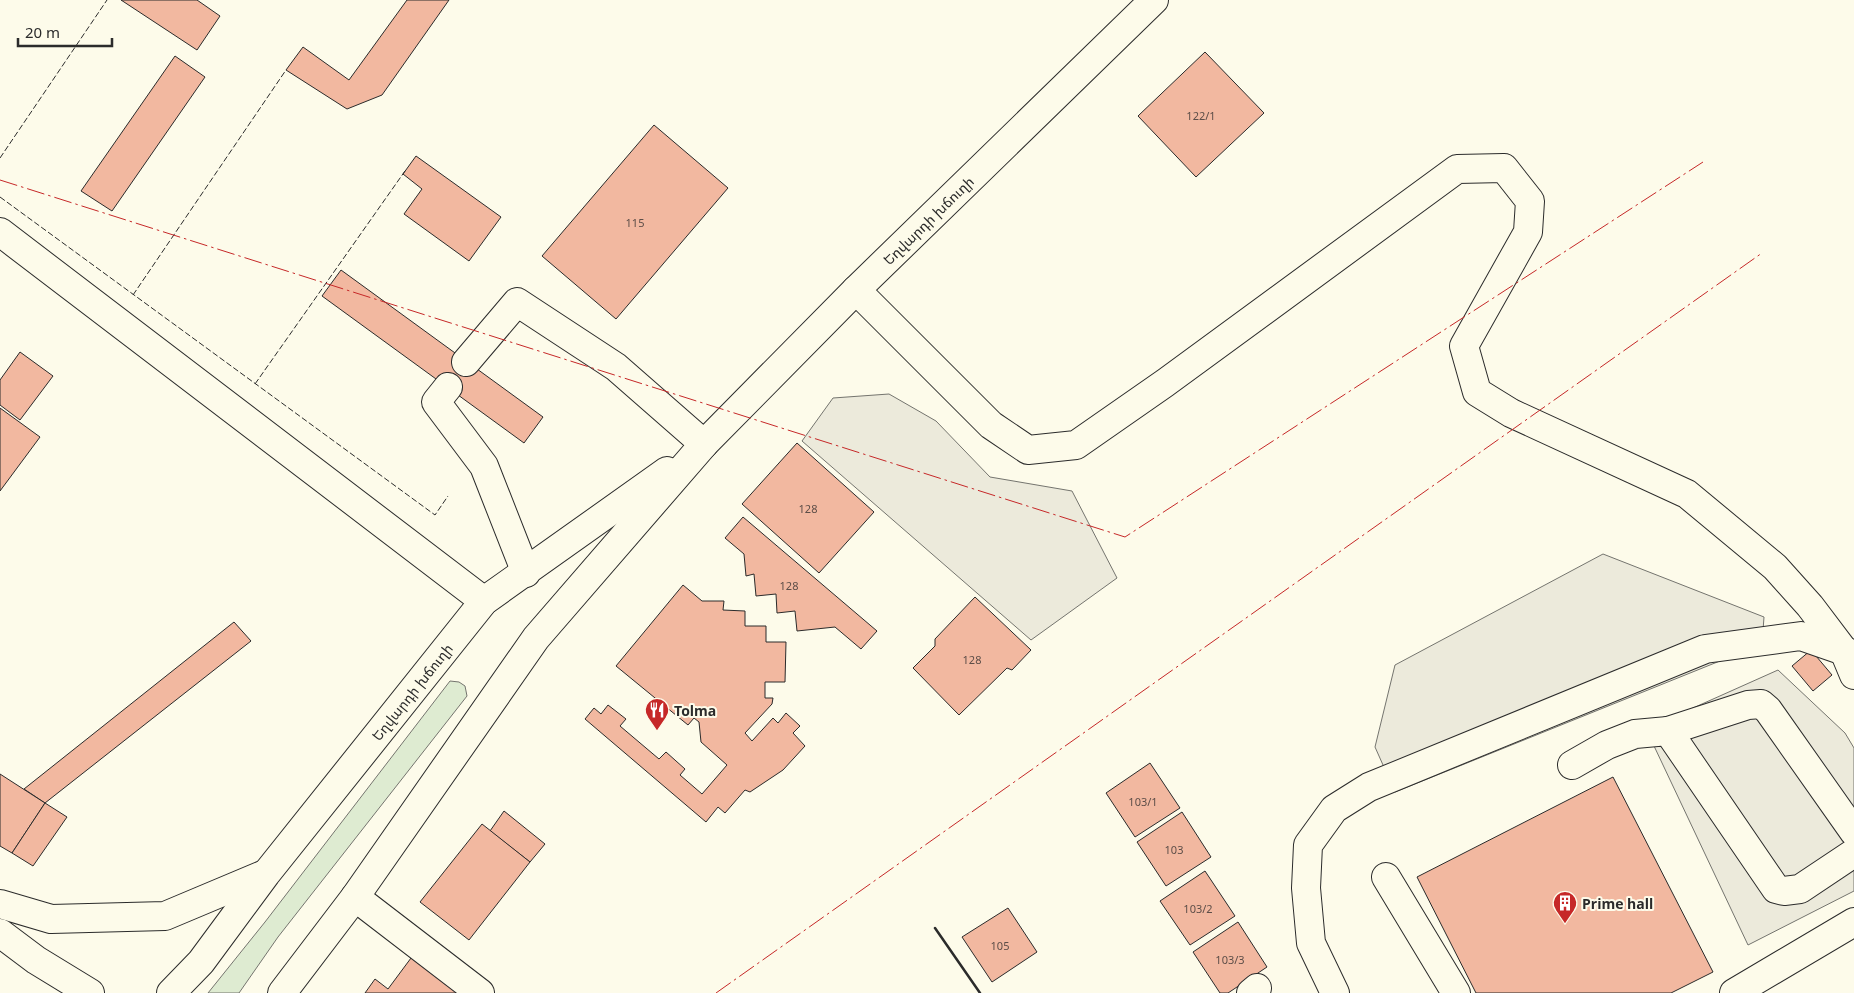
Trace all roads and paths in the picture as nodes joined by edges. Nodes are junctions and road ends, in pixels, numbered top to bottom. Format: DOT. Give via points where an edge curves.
graph roads {
  1 [pos="1154,0"];
  2 [pos="0,232"];
  3 [pos="856,290"];
  4 [pos="466,362"];
  5 [pos="448,387"];
  6 [pos="704,444"];
  7 [pos="526,573"];
  8 [pos="484,601"];
  9 [pos="1851,660"];
  10 [pos="1668,731"];
  11 [pos="1572,765"];
  12 [pos="1854,832"];
  13 [pos="1854,853"];
  14 [pos="266,874"];
  15 [pos="1386,877"];
  16 [pos="355,897"];
  17 [pos="0,904"];
  18 [pos="1854,922"];
  19 [pos="0,933"];
  20 [pos="90,993"];
  21 [pos="171,993"];
  22 [pos="282,993"];
  23 [pos="480,993"];
  24 [pos="1335,993"];
  25 [pos="1456,993"];
  26 [pos="1734,993"];
  1 -- 3 [label="main road, Եղվարդի խճուղի"];
  2 -- 8 [label="main road"];
  3 -- 6 [label="main road, Եղվարդի խճուղի"];
  3 -- 9 [label="main road" via="991,426 1028,450 1076,445 1457,169 1504,168 1530,201 1528,232 1464,346 1477,392 1511,413 1688,494 1775,567"];
  4 -- 6 [label="main road" via="517,302 616,368"];
  5 -- 7 [label="main road" via="436,402 484,466"];
  6 -- 7 [label="main road, Եղվարդի խճուղի"];
  6 -- 16 [label="main road, Եղվարդի խճուղի" via="536,638"];
  7 -- 8 [label="main road, Եղվարդի խճուղի"];
  8 -- 14 [label="main road, Եղվարդի խճուղի"];
  9 -- 24 [label="main road" via="1800,636 1704,648 1369,787 1341,805 1308,845 1306,888 1311,943"];
  10 -- 11 [label="main road" via="1635,734"];
  10 -- 12 [label="main road" via="1748,705 1761,704"];
  10 -- 13 [label="main road" via="1776,889 1800,889"];
  14 -- 17 [label="main road" via="165,916 51,919"];
  14 -- 21 [label="main road, Եղվարդի խճուղի" via="201,962"];
  15 -- 25 [label="main road"];
  16 -- 22 [label="main road, Եղվարդի խճուղի"];
  16 -- 23 [label="main road"];
  18 -- 26 [label="main road"];
  19 -- 20 [label="main road"];
}
